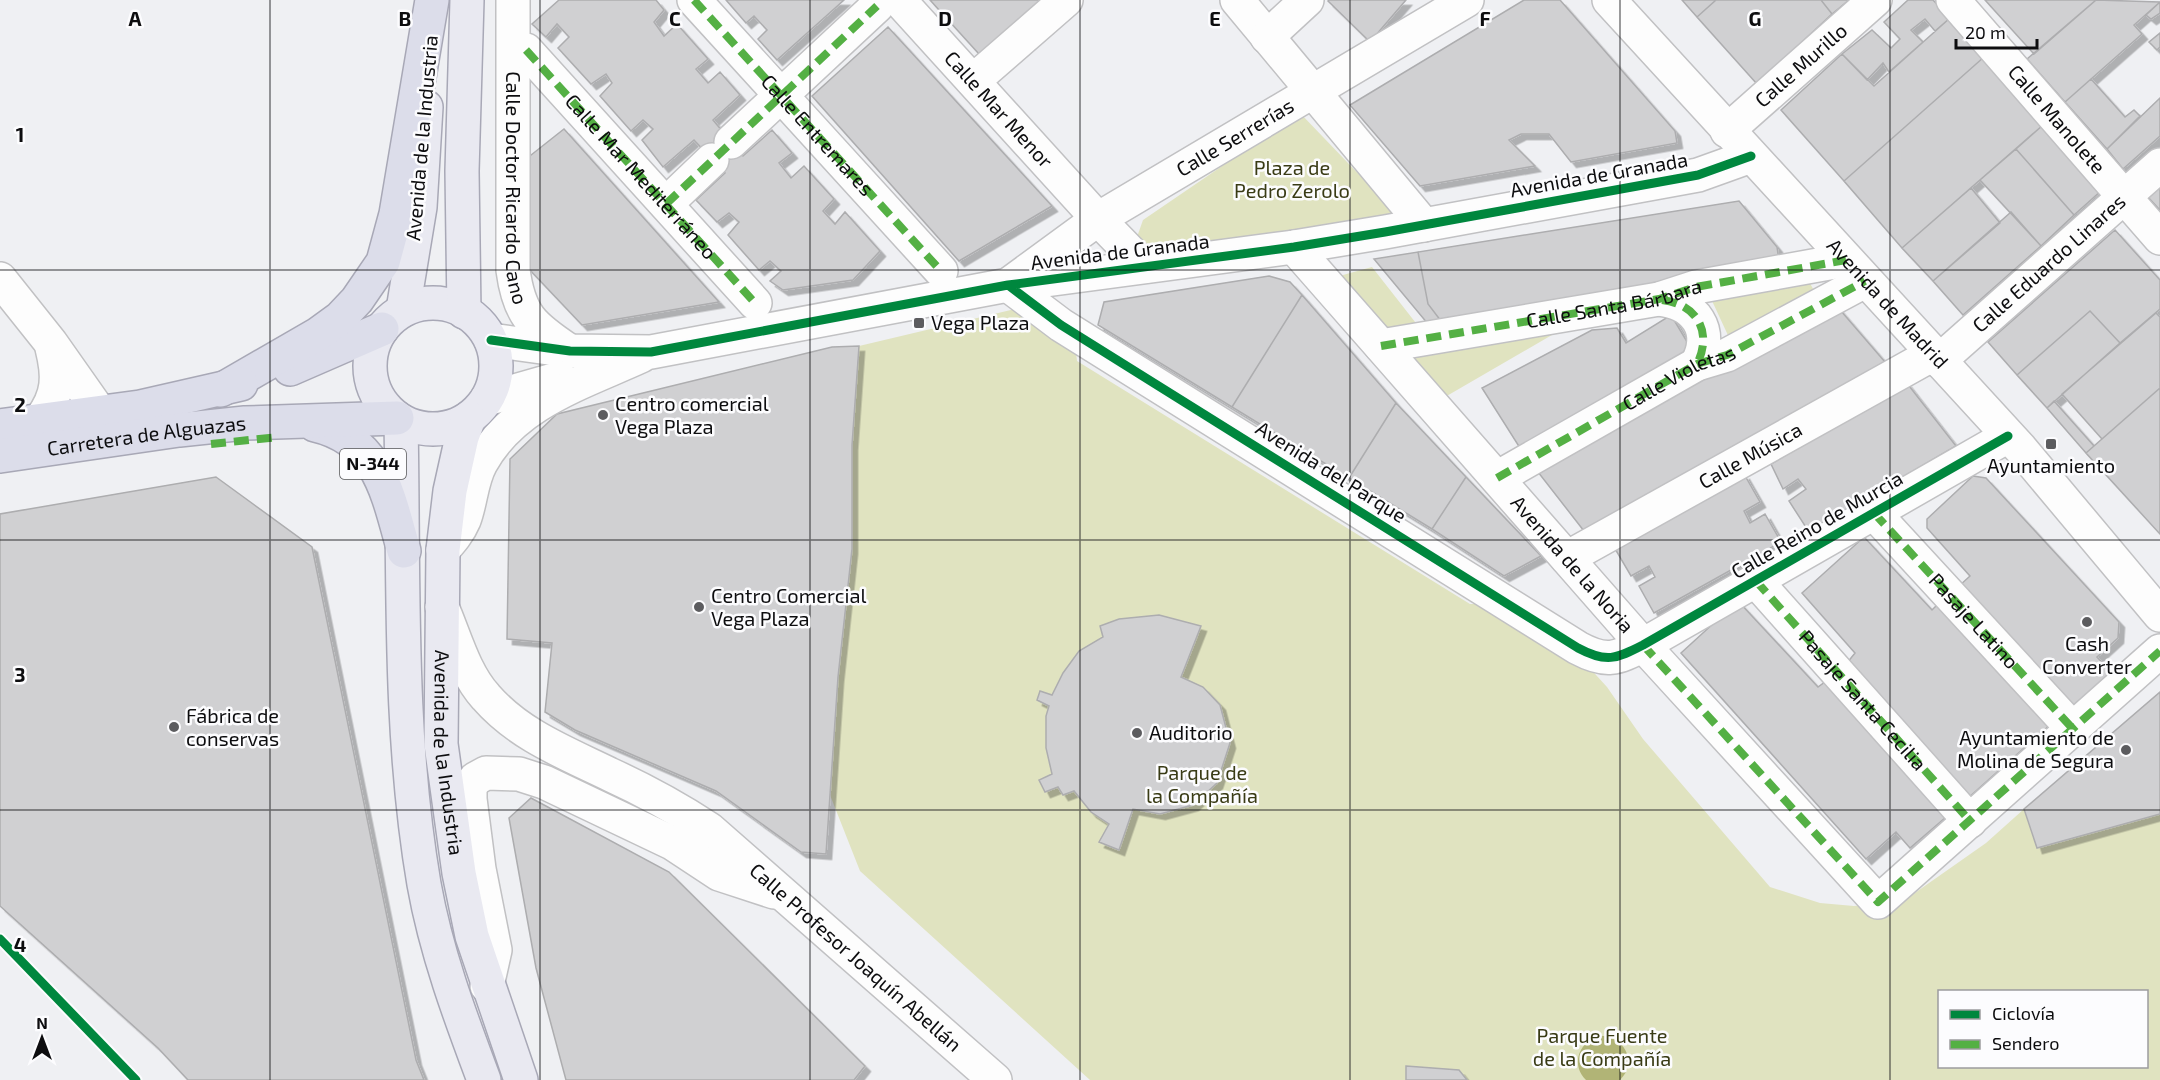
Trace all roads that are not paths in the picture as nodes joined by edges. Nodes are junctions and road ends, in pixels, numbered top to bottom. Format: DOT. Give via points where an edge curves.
graph roads {
  1 [pos="432,0"];
  2 [pos="467,0"];
  3 [pos="513,0"];
  4 [pos="694,0"];
  5 [pos="1066,0"];
  6 [pos="1237,0"];
  7 [pos="1307,0"];
  8 [pos="1467,0"];
  9 [pos="1609,0"];
  10 [pos="1875,0"];
  11 [pos="1953,0"];
  12 [pos="888,3"];
  13 [pos="1268,37"];
  14 [pos="526,50"];
  15 [pos="973,81"];
  16 [pos="1312,92"];
  17 [pos="781,96"];
  18 [pos="1727,131"];
  19 [pos="1751,156"];
  20 [pos="2160,165"];
  21 [pos="2126,196"];
  22 [pos="666,204"];
  23 [pos="1098,219"];
  24 [pos="1424,225"];
  25 [pos="2160,238"];
  26 [pos="1294,247"];
  27 [pos="1147,266"];
  28 [pos="1856,270"];
  29 [pos="941,271"];
  30 [pos="1067,277"];
  31 [pos="0,279"];
  32 [pos="1008,285"];
  33 [pos="1659,300"];
  34 [pos="755,303"];
  35 [pos="464,312"];
  36 [pos="392,319"];
  37 [pos="491,340"];
  38 [pos="51,343"];
  39 [pos="1381,346"];
  40 [pos="570,351"];
  41 [pos="651,352"];
  42 [pos="1936,357"];
  43 [pos="1697,364"];
  44 [pos="221,390"];
  45 [pos="478,409"];
  46 [pos="99,411"];
  47 [pos="41,419"];
  48 [pos="296,420"];
  49 [pos="399,420"];
  50 [pos="0,426"];
  51 [pos="2008,436"];
  52 [pos="118,439"];
  53 [pos="0,456"];
  54 [pos="1497,478"];
  55 [pos="1874,513"];
  56 [pos="443,550"];
  57 [pos="404,551"];
  58 [pos="1567,558"];
  59 [pos="1756,581"];
  60 [pos="442,607"];
  61 [pos="2160,615"];
  62 [pos="1643,645"];
  63 [pos="2160,651"];
  64 [pos="2073,729"];
  65 [pos="594,766"];
  66 [pos="580,800"];
  67 [pos="1970,821"];
  68 [pos="732,866"];
  69 [pos="487,986"];
  70 [pos="483,1080"];
  71 [pos="521,1080"];
  72 [pos="995,1080"];
  1 -- 36 [label="main road, Avenida de la Industria" via="420,207"];
  1 -- 44 [label="highway" via="396,214 383,262 340,318"];
  2 -- 35 [label="main road, Avenida de la Industria" via="462,171"];
  3 -- 40 [label="street, Calle Doctor Ricardo Cano" via="515,290 527,318"];
  4 -- 17 [label="street, Calle Entremares"];
  5 -- 15 [label="street"];
  6 -- 13 [label="street"];
  7 -- 13 [label="street"];
  8 -- 16 [label="street, Calle Serrerías"];
  9 -- 18 [label="street, Avenida de Madrid"];
  10 -- 18 [label="street, Calle Murillo"];
  11 -- 21 [label="street, Calle Manolete"];
  12 -- 15 [label="street, Calle Mar Menor"];
  12 -- 17 [label="street"];
  13 -- 16 [label="street"];
  14 -- 22 [label="street, Calle Mar Mediterráneo"];
  15 -- 23 [label="street, Calle Mar Menor"];
  16 -- 23 [label="street, Calle Serrerías"];
  16 -- 24 [label="street"];
  17 -- 22 [label="street"];
  17 -- 29 [label="street, Calle Entremares"];
  18 -- 19 [label="street, Avenida de Madrid"];
  19 -- 24 [label="street, Avenida de Granada" via="1698,175"];
  19 -- 28 [label="street, Avenida de Madrid"];
  20 -- 21 [label="street, Calle Eduardo Linares"];
  21 -- 25 [label="street, Calle Manolete"];
  21 -- 42 [label="street, Calle Eduardo Linares"];
  22 -- 34 [label="street, Calle Mar Mediterráneo"];
  23 -- 27 [label="street, Calle Mar Menor"];
  23 -- 30 [label="street" via="1098,238 1091,252"];
  23 -- 32 [label="street, Calle Serrerías"];
  24 -- 26 [label="street, Avenida de Granada"];
  26 -- 27 [label="street, Avenida de Granada"];
  26 -- 39 [label="street, Avenida de la Noria"];
  27 -- 30 [label="street, Avenida de Granada"];
  28 -- 33 [label="street, Calle Santa Bárbara" via="1696,287"];
  28 -- 42 [label="street, Avenida de Madrid"];
  28 -- 43 [label="street, Calle Violetas" via="1727,356"];
  30 -- 32 [label="street, Avenida de Granada"];
  31 -- 38 [label="street"];
  32 -- 41 [label="street, Avenida de Granada"];
  32 -- 62 [label="street, Avenida del Parque" via="1061,326 1592,656 1621,657"];
  33 -- 39 [label="street, Calle Santa Bárbara"];
  33 -- 43 [label="street" via="1676,301 1700,323 1704,351"];
  35 -- 36 [label="main road" via="434,303 418,304"];
  35 -- 37 [label="main road" via="480,324"];
  36 -- 44 [label="highway" via="308,363"];
  36 -- 49 [label="main road" via="369,358 369,374 381,403"];
  37 -- 40 [label="street, Avenida de Granada"];
  37 -- 45 [label="main road" via="496,370"];
  38 -- 46 [label="street"];
  38 -- 47 [label="street" via="58,387"];
  39 -- 54 [label="street, Avenida de la Noria"];
  40 -- 41 [label="street, Avenida de Granada"];
  41 -- 45 [label="street"];
  41 -- 56 [label="street" via="547,398 497,438 480,465 458,532"];
  42 -- 51 [label="street, Avenida de Madrid"];
  42 -- 58 [label="street, Calle Música"];
  43 -- 54 [label="street, Calle Violetas"];
  44 -- 46 [label="highway"];
  45 -- 49 [label="main road" via="457,425 428,429"];
  45 -- 56 [label="main road, Avenida de la Industria" via="462,437"];
  46 -- 47 [label="highway"];
  46 -- 52 [label="street"];
  47 -- 50 [label="highway"];
  48 -- 49 [label="highway"];
  48 -- 52 [label="highway, Carretera de Alguazas / N-344"];
  48 -- 57 [label="highway, N-344" via="329,428 354,441 370,458 382,480"];
  49 -- 57 [label="main road, Avenida de la Industria"];
  51 -- 55 [label="street, Calle Reino de Murcia"];
  51 -- 61 [label="street, Avenida de Madrid"];
  52 -- 53 [label="highway, Carretera de Alguazas / N-344"];
  54 -- 58 [label="street, Avenida de la Noria"];
  55 -- 59 [label="street, Calle Reino de Murcia"];
  55 -- 64 [label="street, Pasaje Latino"];
  56 -- 60 [label="main road, Avenida de la Industria"];
  57 -- 70 [label="main road, Avenida de la Industria" via="410,758 424,885 448,985"];
  58 -- 62 [label="street, Avenida de la Noria"];
  59 -- 62 [label="street, Calle Reino de Murcia"];
  59 -- 67 [label="street, Pasaje Santa Cecilia"];
  60 -- 65 [label="street, Calle Profesor Joaquín Abellán" via="468,671 485,696 548,746"];
  60 -- 69 [label="main road, Avenida de la Industria" via="441,744 459,873"];
  62 -- 67 [label="street, Avenida de la Noria" via="1878,902"];
  63 -- 64 [label="street"];
  64 -- 67 [label="street"];
  65 -- 66 [label="street"];
  65 -- 68 [label="street, Calle Profesor Joaquín Abellán" via="671,803 709,829"];
  66 -- 68 [label="street, Calle Profesor Joaquín Abellán"];
  66 -- 69 [label="street, Calle Profesor Joaquín Abellán" via="519,774 486,773 475,779 470,788 479,869 495,950"];
  68 -- 72 [label="street, Calle Profesor Joaquín Abellán" via="787,896"];
  69 -- 71 [label="main road, Avenida de la Industria"];
}
